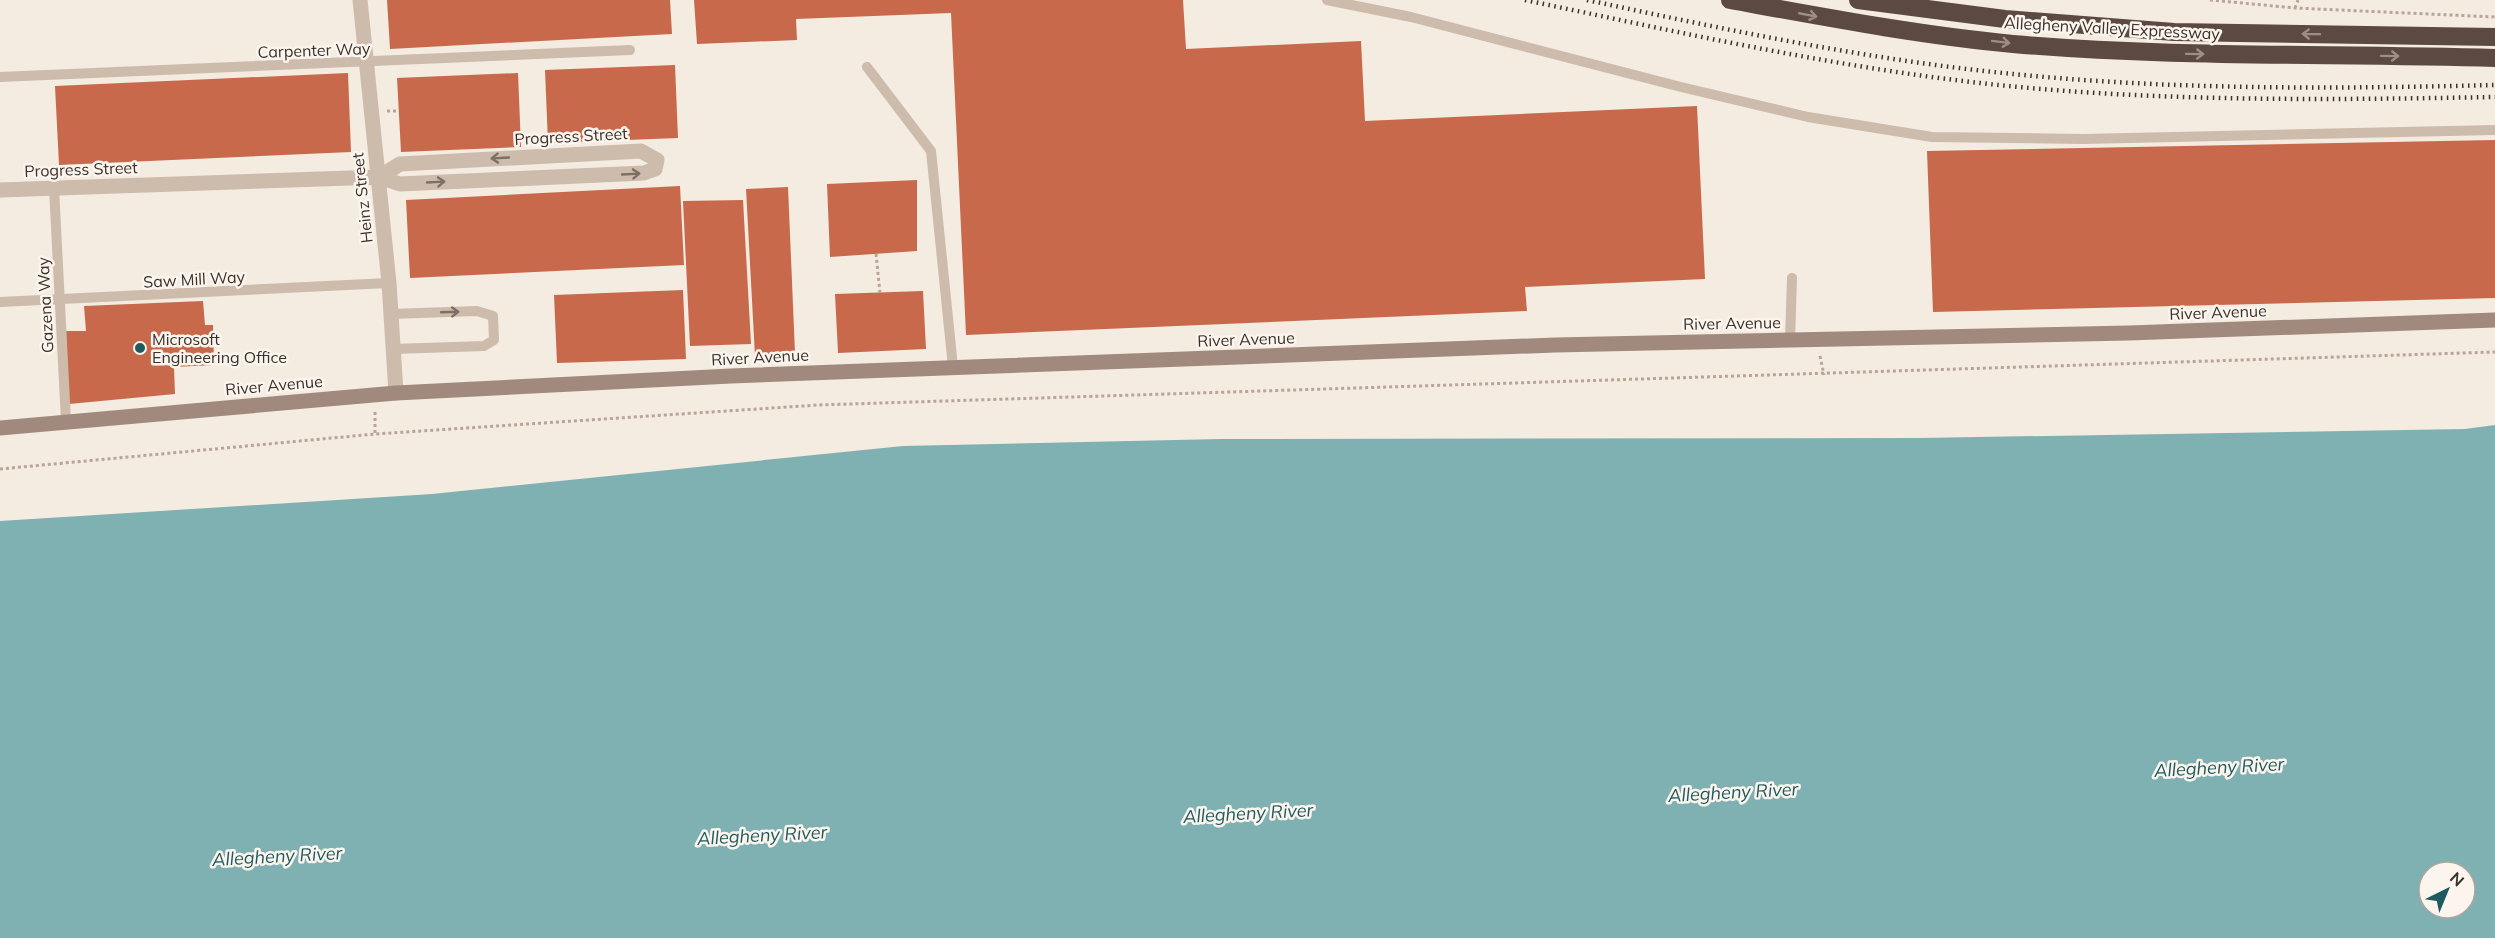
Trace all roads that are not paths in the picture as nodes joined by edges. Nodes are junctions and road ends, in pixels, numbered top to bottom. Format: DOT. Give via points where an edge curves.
graph roads {
  1 [pos="360,0"];
  2 [pos="1327,0"];
  3 [pos="1730,0"];
  4 [pos="1858,0"];
  5 [pos="2495,37"];
  6 [pos="630,50"];
  7 [pos="2495,58"];
  8 [pos="366,63"];
  9 [pos="867,67"];
  10 [pos="0,77"];
  11 [pos="2495,130"];
  12 [pos="379,177"];
  13 [pos="54,188"];
  14 [pos="0,190"];
  15 [pos="1792,278"];
  16 [pos="389,284"];
  17 [pos="59,299"];
  18 [pos="0,302"];
  19 [pos="391,314"];
  20 [pos="2495,320"];
  21 [pos="1790,340"];
  22 [pos="393,349"];
  23 [pos="953,367"];
  24 [pos="396,393"];
  25 [pos="66,421"];
  26 [pos="0,428"];
  1 -- 8 [label="street, Heinz Street"];
  2 -- 11 [label="lane" via="1412,17 1808,117 1932,137 2082,139"];
  3 -- 7 [label="highway, Allegheny Valley Expressway, one-way" via="1865,25 2013,44 2168,54"];
  5 -- 4 [label="highway, Allegheny Valley Expressway, one-way" via="2174,32 2005,19"];
  6 -- 8 [label="lane, Carpenter Way"];
  8 -- 10 [label="lane, Carpenter Way"];
  8 -- 12 [label="street, Heinz Street"];
  9 -- 23 [label="lane" via="930,151"];
  12 -- 12 [label="street, Progress Street, one-way" via="400,184 644,173 655,169 657,160 640,151 400,164"];
  12 -- 13 [label="street, Progress Street"];
  12 -- 16 [label="street, Heinz Street"];
  13 -- 14 [label="street, Progress Street"];
  13 -- 17 [label="lane, Gazena Way"];
  15 -- 21 [label="lane"];
  16 -- 17 [label="lane, Saw Mill Way"];
  16 -- 19 [label="street, Heinz Street"];
  17 -- 18 [label="lane, Saw Mill Way"];
  17 -- 25 [label="lane, Gazena Way"];
  19 -- 22 [label="street, Heinz Street"];
  19 -- 22 [label="lane, one-way" via="477,311 493,316 494,340 484,346"];
  20 -- 21 [label="street, River Avenue"];
  21 -- 23 [label="street, River Avenue"];
  22 -- 24 [label="street, Heinz Street"];
  23 -- 24 [label="street, River Avenue"];
  24 -- 25 [label="street, River Avenue"];
  25 -- 26 [label="street, River Avenue"];
}
